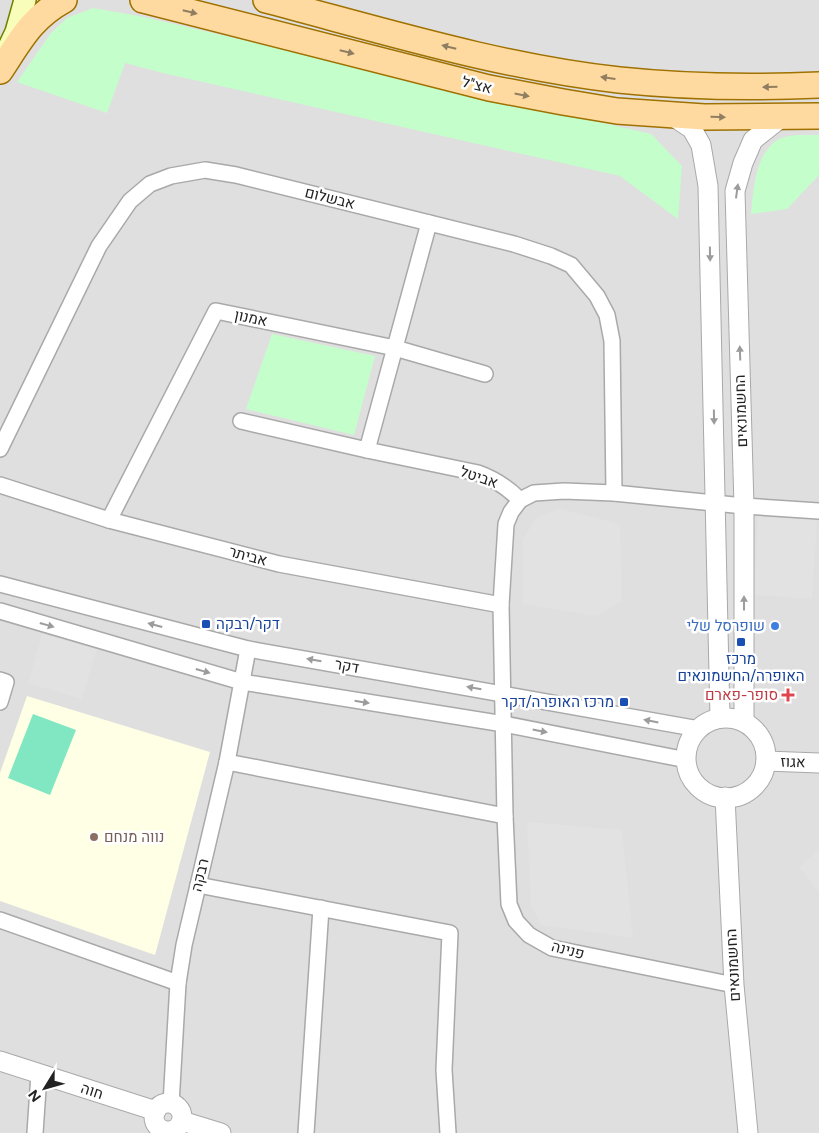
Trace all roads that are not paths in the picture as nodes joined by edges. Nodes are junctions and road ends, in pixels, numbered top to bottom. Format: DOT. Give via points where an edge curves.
graph roads {
  1 [pos="25,0"];
  2 [pos="64,0"];
  3 [pos="143,0"];
  4 [pos="266,0"];
  5 [pos="0,69"];
  6 [pos="819,86"];
  7 [pos="671,115"];
  8 [pos="819,116"];
  9 [pos="782,117"];
  10 [pos="429,223"];
  11 [pos="395,348"];
  12 [pos="485,374"];
  13 [pos="241,421"];
  14 [pos="0,449"];
  15 [pos="367,450"];
  16 [pos="0,485"];
  17 [pos="614,493"];
  18 [pos="520,500"];
  19 [pos="716,504"];
  20 [pos="744,506"];
  21 [pos="819,511"];
  22 [pos="109,520"];
  23 [pos="0,584"];
  24 [pos="501,605"];
  25 [pos="0,611"];
  26 [pos="248,649"];
  27 [pos="0,680"];
  28 [pos="242,682"];
  29 [pos="504,693"];
  30 [pos="0,702"];
  31 [pos="720,718"];
  32 [pos="744,722"];
  33 [pos="504,724"];
  34 [pos="699,729"];
  35 [pos="687,760"];
  36 [pos="766,761"];
  37 [pos="227,762"];
  38 [pos="819,763"];
  39 [pos="725,797"];
  40 [pos="505,816"];
  41 [pos="198,885"];
  42 [pos="322,908"];
  43 [pos="0,920"];
  44 [pos="178,983"];
  45 [pos="734,985"];
  46 [pos="0,1061"];
  47 [pos="39,1074"];
  48 [pos="164,1108"];
  49 [pos="173,1128"];
  50 [pos="35,1133"];
  51 [pos="221,1133"];
  52 [pos="306,1133"];
  53 [pos="448,1133"];
  54 [pos="748,1133"];
  1 -- 5 [label="main road"];
  2 -- 5 [label="main road" via="39,16"];
  3 -- 7 [label="main road, אצ\"ל, one-way" via="489,88 617,110"];
  6 -- 4 [label="main road, אצ\"ל, one-way" via="705,87 568,72 495,58"];
  7 -- 9 [label="main road, אצ\"ל, one-way"];
  7 -- 19 [label="street, החשמונאים, one-way" via="692,129 701,145 708,186"];
  8 -- 9 [label="main road, אצ\"ל"];
  20 -- 9 [label="street, החשמונאים, one-way" via="735,191 753,140"];
  10 -- 11 [label="street"];
  10 -- 14 [label="street, אבשלום" via="229,173 205,170 171,176 150,184 130,201 100,246"];
  10 -- 17 [label="street, אבשלום" via="551,256 570,265 597,296 607,315 612,341"];
  11 -- 12 [label="street, אמנון"];
  11 -- 15 [label="street"];
  11 -- 22 [label="street, אמנון" via="216,311"];
  13 -- 15 [label="street, אביטל"];
  15 -- 18 [label="street, אביטל" via="492,478"];
  16 -- 22 [label="street, אביתר"];
  17 -- 18 [label="street" via="534,493"];
  17 -- 19 [label="street"];
  18 -- 24 [label="street, פנינה" via="506,524"];
  19 -- 20 [label="street"];
  19 -- 31 [label="street, החשמונאים"];
  20 -- 21 [label="street"];
  32 -- 20 [label="street, החשמונאים, one-way"];
  22 -- 24 [label="street, אביתר" via="279,564"];
  26 -- 23 [label="street, דקר, one-way"];
  24 -- 29 [label="street, פנינה"];
  25 -- 28 [label="street, one-way"];
  26 -- 28 [label="street, רבקה"];
  29 -- 26 [label="street, דקר, one-way"];
  27 -- 30 [label="street" via="6,682"];
  28 -- 33 [label="street, one-way"];
  28 -- 37 [label="street, רבקה"];
  29 -- 33 [label="street, פנינה"];
  34 -- 29 [label="street, דקר, one-way"];
  31 -- 32 [label="street"];
  31 -- 34 [label="street"];
  32 -- 36 [label="street" via="761,738"];
  33 -- 35 [label="street, one-way"];
  33 -- 40 [label="street, פנינה"];
  34 -- 35 [label="street" via="692,738"];
  35 -- 39 [label="street" via="695,782 703,790"];
  36 -- 38 [label="street, אגוז"];
  36 -- 39 [label="street" via="764,771 753,788 740,795"];
  37 -- 40 [label="street"];
  37 -- 41 [label="street, רבקה"];
  39 -- 45 [label="street, החשמונאים"];
  40 -- 45 [label="street, פנינה" via="509,904 516,921 529,935 552,948"];
  41 -- 42 [label="street"];
  41 -- 44 [label="street, רבקה"];
  42 -- 52 [label="street"];
  42 -- 53 [label="street" via="450,933 444,1070"];
  43 -- 44 [label="street"];
  44 -- 48 [label="street, רבקה"];
  45 -- 54 [label="street, החשמונאים"];
  46 -- 47 [label="street, חוה"];
  47 -- 48 [label="street, חוה"];
  47 -- 50 [label="street"];
  48 -- 49 [label="street" via="155,1122 163,1130"];
  49 -- 51 [label="street"];
}
